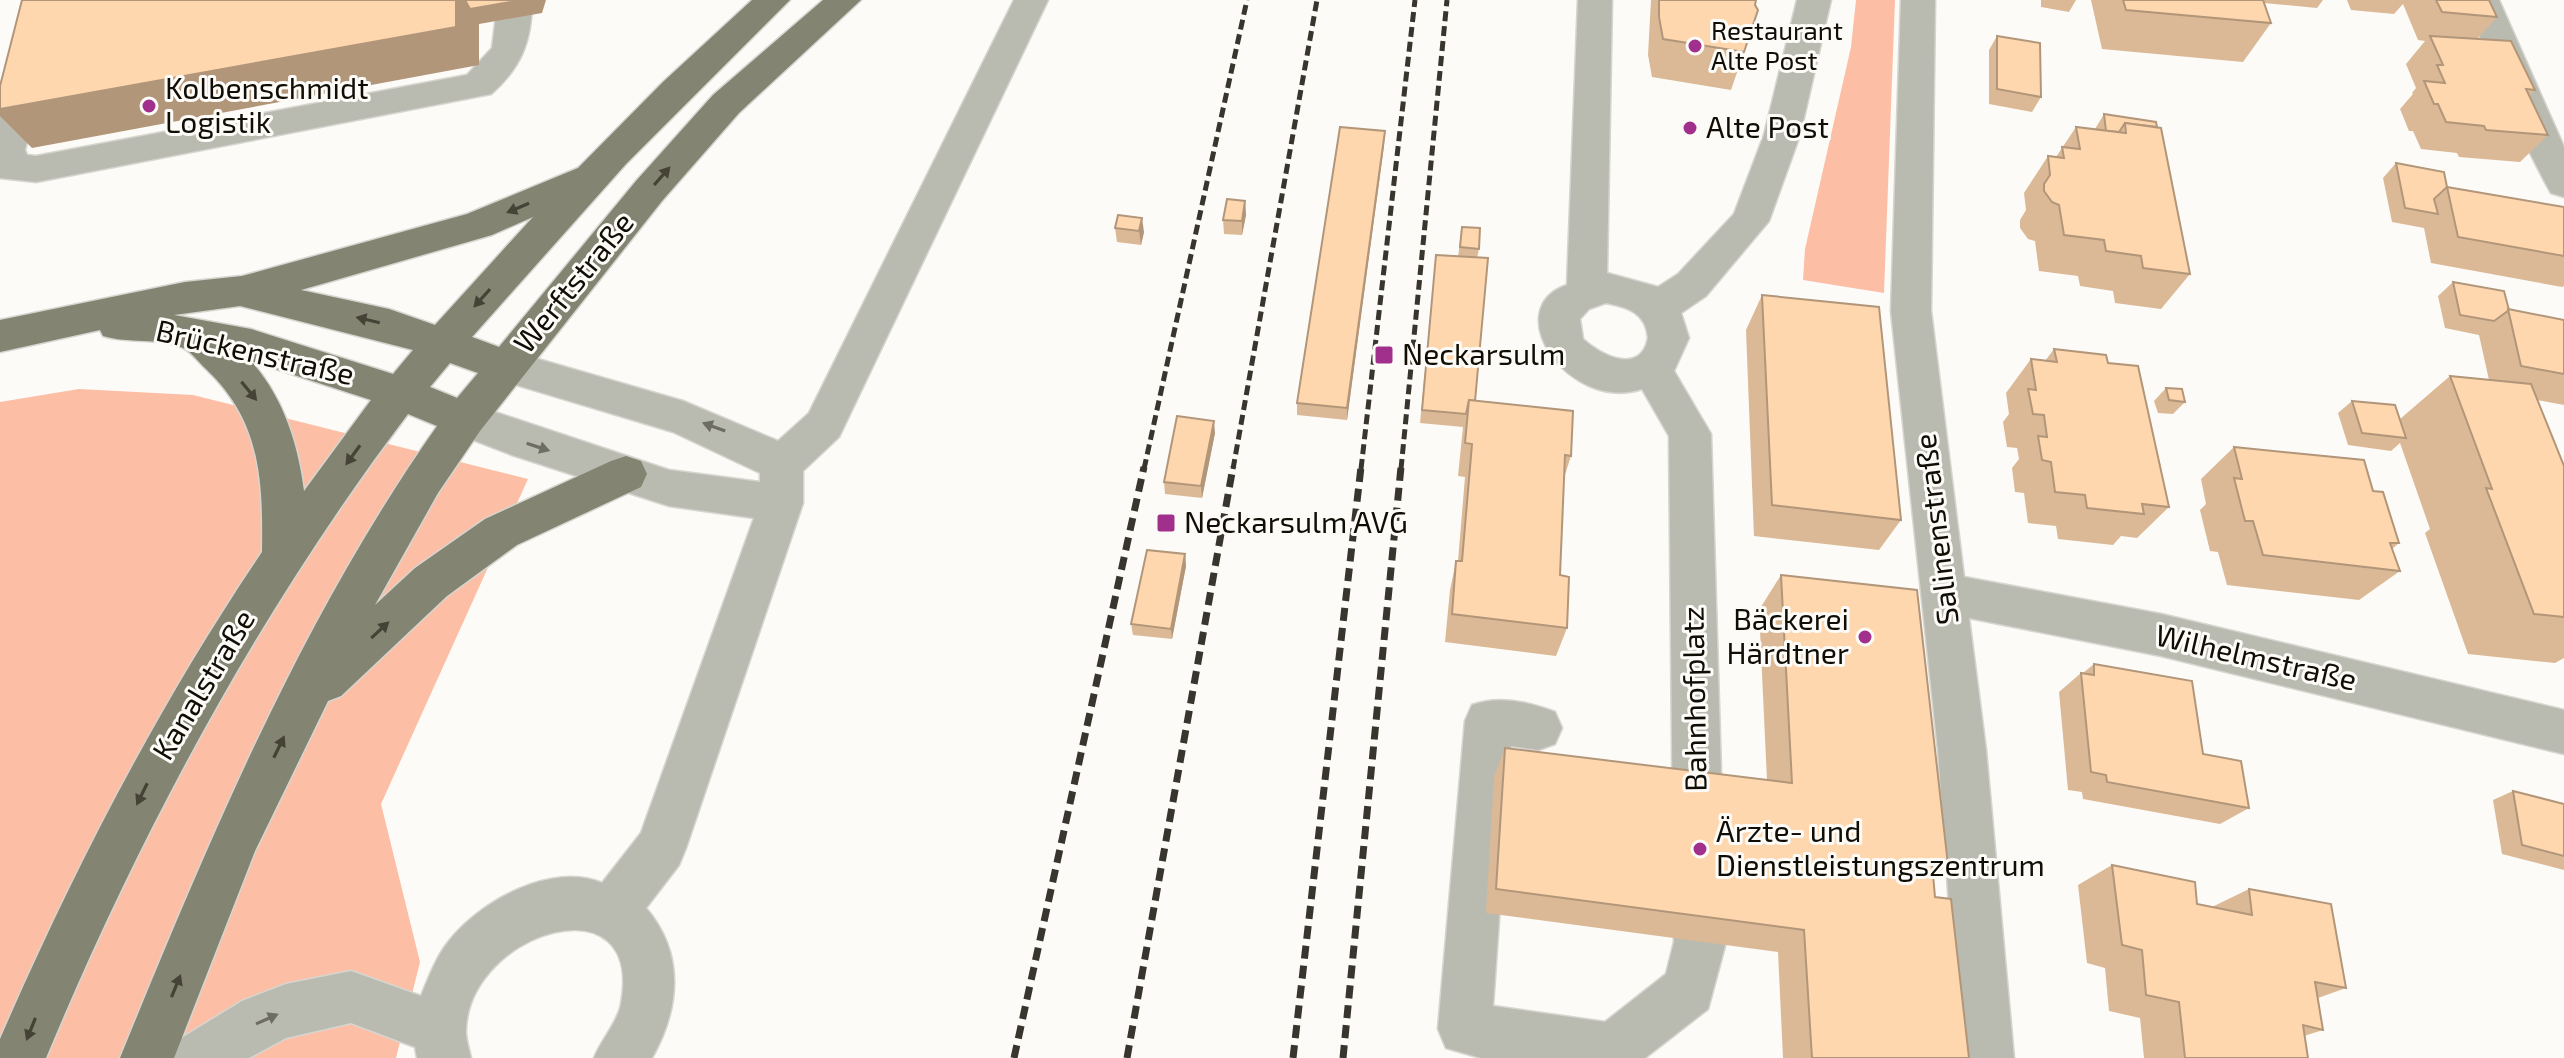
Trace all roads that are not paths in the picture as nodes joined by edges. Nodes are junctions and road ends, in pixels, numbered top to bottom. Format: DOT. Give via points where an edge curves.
graph roads {
  1 [pos="42,0"];
  2 [pos="515,0"];
  3 [pos="773,0"];
  4 [pos="844,0"];
  5 [pos="1031,0"];
  6 [pos="1595,0"];
  7 [pos="1814,0"];
  8 [pos="1918,0"];
  9 [pos="2482,0"];
  10 [pos="590,177"];
  11 [pos="2564,183"];
  12 [pos="240,291"];
  13 [pos="1587,291"];
  14 [pos="1657,308"];
  15 [pos="63,323"];
  16 [pos="195,334"];
  17 [pos="0,336"];
  18 [pos="442,344"];
  19 [pos="507,366"];
  20 [pos="1651,369"];
  21 [pos="401,394"];
  22 [pos="465,419"];
  23 [pos="626,474"];
  24 [pos="781,483"];
  25 [pos="284,552"];
  26 [pos="1946,593"];
  27 [pos="302,702"];
  28 [pos="1538,728"];
  29 [pos="2564,732"];
  30 [pos="612,912"];
  31 [pos="442,1044"];
  32 [pos="1612,1054"];
  33 [pos="19,1058"];
  34 [pos="147,1058"];
  35 [pos="199,1058"];
  36 [pos="621,1058"];
  37 [pos="1987,1058"];
  1 -- 2 [label="street" via="7,150 12,168 36,169 478,85 502,66 515,29"];
  3 -- 10 [label="main road, Werftstraße" via="699,66"];
  19 -- 4 [label="main road, Werftstraße, one-way" via="726,104"];
  5 -- 24 [label="street" via="824,425"];
  6 -- 13 [label="street" via="1589,152 1600,205"];
  7 -- 14 [label="street" via="1782,135 1754,213 1692,285"];
  8 -- 26 [label="street, Salinenstraße" via="1911,311"];
  9 -- 11 [label="street"];
  10 -- 12 [label="main road, one-way" via="478,225"];
  10 -- 18 [label="main road, Werftstraße, one-way"];
  12 -- 15 [label="main road, Brückenstraße"];
  18 -- 12 [label="main road, Brückenstraße, one-way" via="389,325"];
  13 -- 14 [label="street" via="1624,290"];
  13 -- 20 [label="street" via="1567,303 1558,321 1560,341 1575,360 1599,373 1626,376"];
  14 -- 20 [label="street" via="1670,340"];
  15 -- 16 [label="main road, Brückenstraße"];
  15 -- 17 [label="main road"];
  16 -- 21 [label="main road, Brückenstraße" via="350,373"];
  16 -- 25 [label="main road, one-way" via="254,395 276,446 285,496"];
  18 -- 19 [label="main road, Brückenstraße"];
  18 -- 21 [label="main road, Kanalstraße"];
  19 -- 22 [label="main road"];
  24 -- 19 [label="street, Werftstraße, one-way" via="744,439"];
  20 -- 32 [label="street, Bahnhofplatz" via="1690,434 1700,942 1689,990"];
  21 -- 22 [label="main road, Brückenstraße"];
  21 -- 25 [label="main road, Kanalstraße, one-way"];
  22 -- 23 [label="street, one-way"];
  22 -- 27 [label="main road" via="366,576"];
  23 -- 24 [label="street" via="669,488"];
  27 -- 23 [label="main road, one-way" via="431,582 501,532"];
  24 -- 30 [label="street" via="661,848"];
  25 -- 33 [label="main road, Kanalstraße, one-way" via="159,759 51,980"];
  26 -- 29 [label="street, Wilhelmstraße" via="2161,635"];
  26 -- 37 [label="street, Salinenstraße"];
  34 -- 27 [label="main road, one-way" via="234,840"];
  28 -- 32 [label="street" via="1489,721 1465,1029"];
  30 -- 31 [label="street" via="578,902 540,908 502,926 470,954 448,991"];
  30 -- 36 [label="street" via="637,934 649,965 648,1003"];
  35 -- 31 [label="street, one-way" via="261,1020 351,997"];
}
